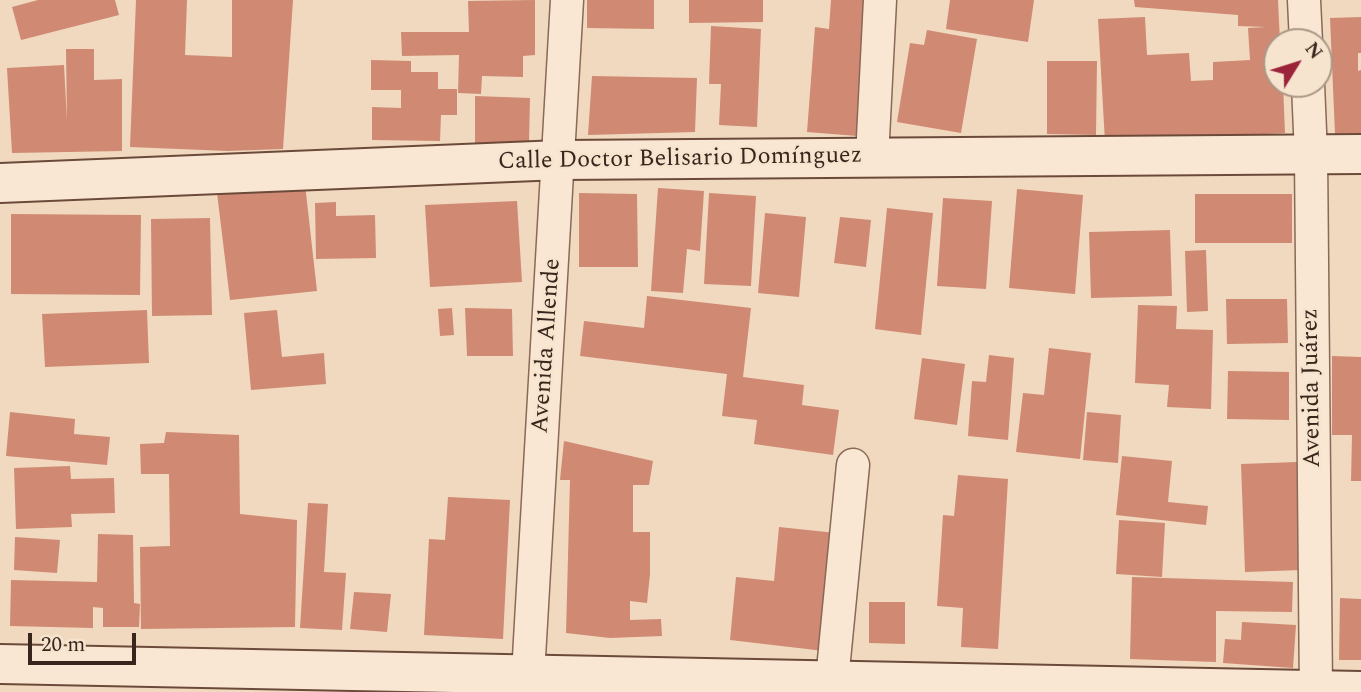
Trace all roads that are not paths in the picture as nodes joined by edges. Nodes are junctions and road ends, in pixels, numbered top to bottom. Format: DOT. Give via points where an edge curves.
graph roads {
  1 [pos="567,0"];
  2 [pos="880,0"];
  3 [pos="1304,0"];
  4 [pos="1305,28"];
  5 [pos="1309,98"];
  6 [pos="1361,154"];
  7 [pos="1311,155"];
  8 [pos="872,158"];
  9 [pos="559,160"];
  10 [pos="0,183"];
  11 [pos="853,465"];
  12 [pos="0,664"];
  13 [pos="832,680"];
  14 [pos="527,683"];
  15 [pos="1316,691"];
  16 [pos="1361,691"];
  1 -- 9 [label="street, Avenida Allende"];
  2 -- 8 [label="street"];
  3 -- 4 [label="street"];
  5 -- 7 [label="street, Avenida Juárez"];
  6 -- 7 [label="street, Calle Doctor Belisario Domínguez"];
  7 -- 8 [label="street, Calle Doctor Belisario Domínguez"];
  7 -- 15 [label="street, Avenida Juárez"];
  8 -- 9 [label="street, Calle Doctor Belisario Domínguez"];
  9 -- 10 [label="street, Calle Doctor Belisario Domínguez"];
  9 -- 14 [label="street, Avenida Allende"];
  11 -- 13 [label="street"];
  12 -- 14 [label="street"];
  13 -- 14 [label="street"];
  13 -- 15 [label="street"];
  15 -- 16 [label="street"];
}
